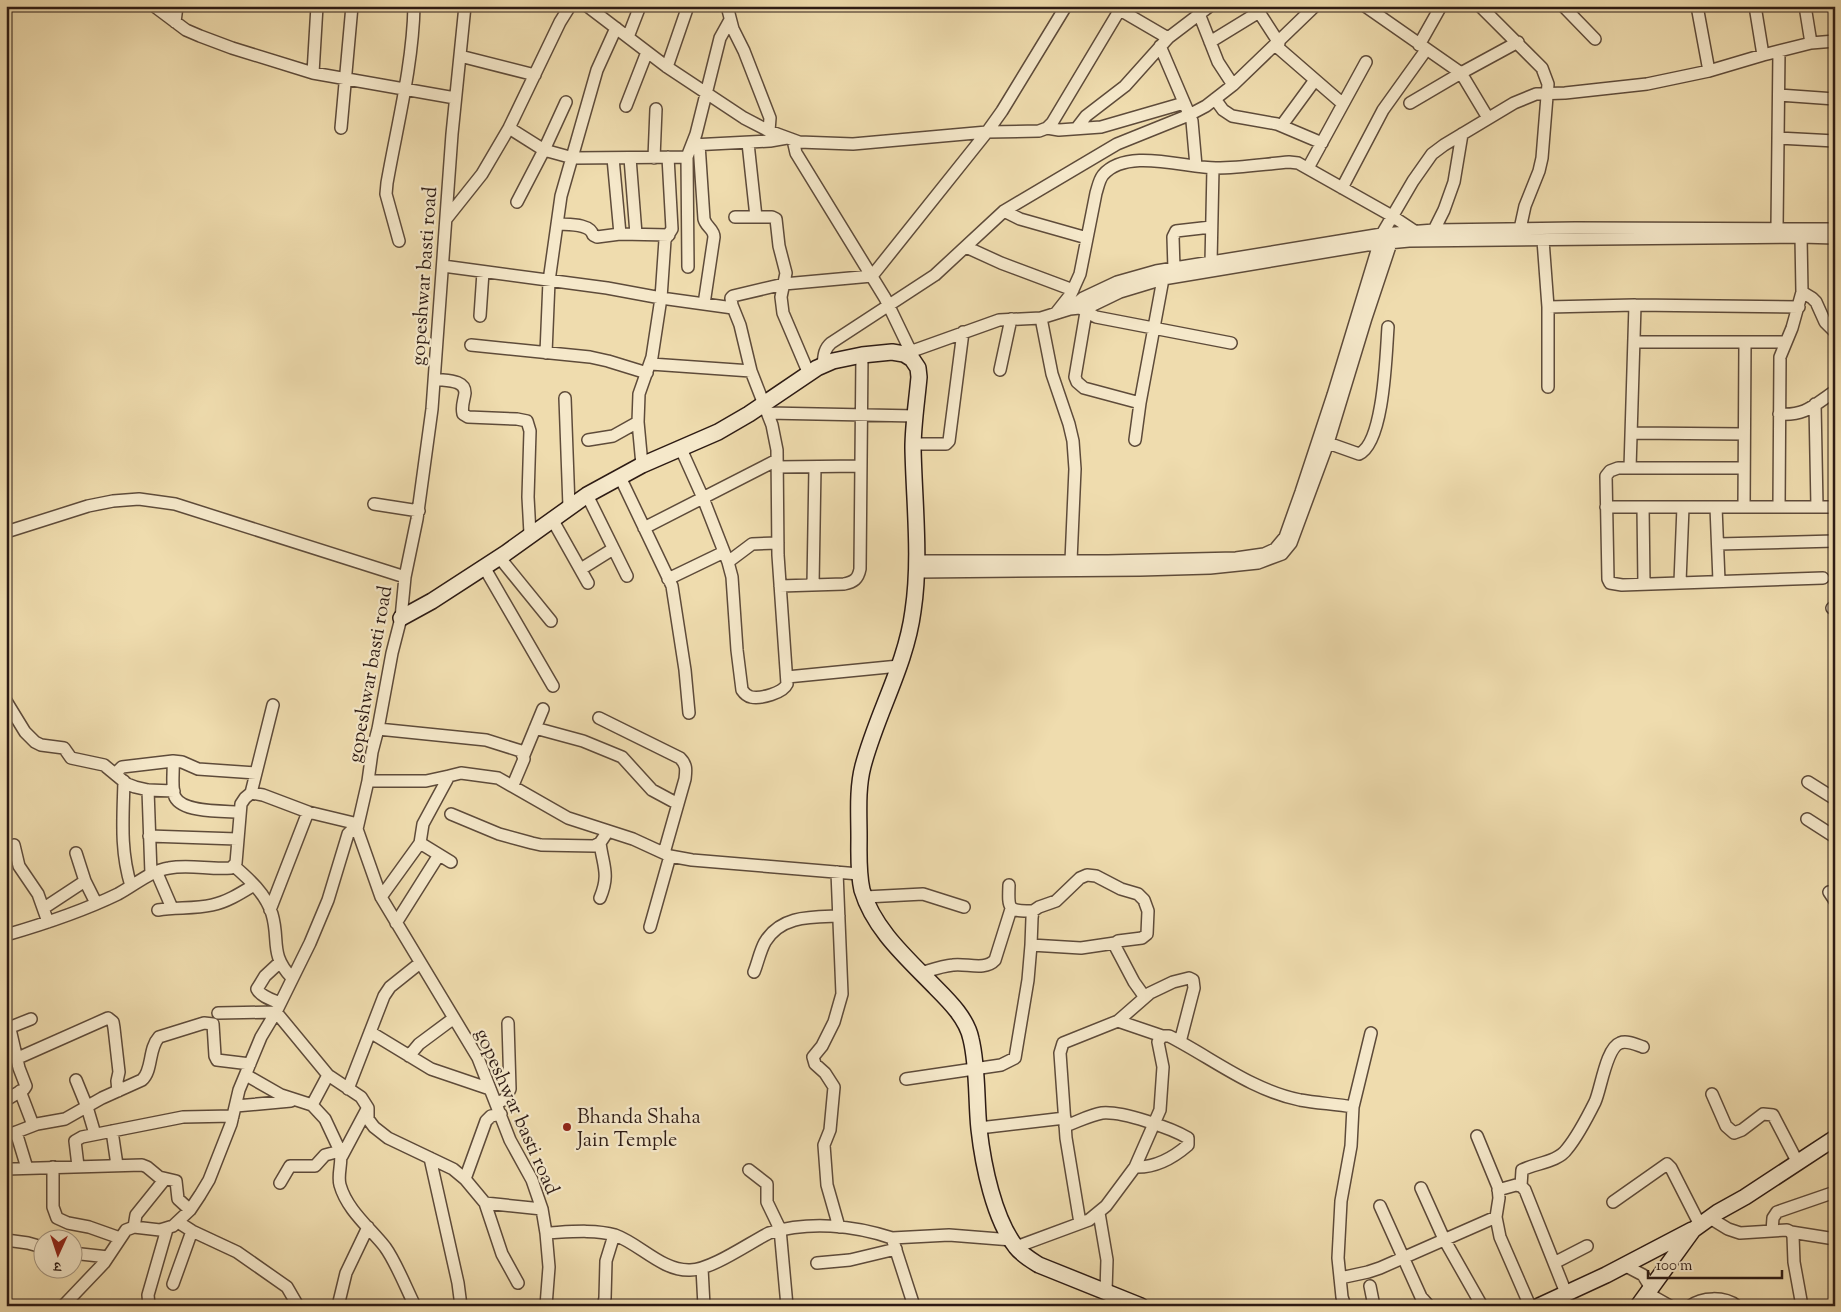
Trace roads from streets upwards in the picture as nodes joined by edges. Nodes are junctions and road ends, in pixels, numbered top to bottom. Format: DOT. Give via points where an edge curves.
graph roads {
  1 [pos="154,6"];
  2 [pos="177,6"];
  3 [pos="317,6"];
  4 [pos="352,6"];
  5 [pos="414,6"];
  6 [pos="465,6"];
  7 [pos="570,6"];
  8 [pos="587,6"];
  9 [pos="640,6"];
  10 [pos="688,6"];
  11 [pos="727,6"];
  12 [pos="1066,6"];
  13 [pos="1210,6"];
  14 [pos="1300,6"];
  15 [pos="1315,6"];
  16 [pos="1365,6"];
  17 [pos="1441,6"];
  18 [pos="1481,6"];
  19 [pos="1563,6"];
  20 [pos="1697,6"];
  21 [pos="1754,6"];
  22 [pos="1804,6"];
  23 [pos="1121,8"];
  24 [pos="1258,9"];
  25 [pos="1198,10"];
  26 [pos="1307,16"];
  27 [pos="730,20"];
  28 [pos="175,22"];
  29 [pos="616,28"];
  30 [pos="628,37"];
  31 [pos="1595,39"];
  32 [pos="1835,41"];
  33 [pos="1164,42"];
  34 [pos="1210,42"];
  35 [pos="1518,42"];
  36 [pos="1811,43"];
  37 [pos="1277,44"];
  38 [pos="1422,47"];
  39 [pos="1779,51"];
  40 [pos="647,52"];
  41 [pos="1763,55"];
  42 [pos="460,56"];
  43 [pos="1366,62"];
  44 [pos="667,67"];
  45 [pos="1709,71"];
  46 [pos="1461,73"];
  47 [pos="312,74"];
  48 [pos="535,75"];
  49 [pos="345,79"];
  50 [pos="1315,80"];
  51 [pos="1233,85"];
  52 [pos="404,89"];
  53 [pos="706,93"];
  54 [pos="1549,94"];
  55 [pos="1779,95"];
  56 [pos="455,98"];
  57 [pos="1215,99"];
  58 [pos="1835,99"];
  59 [pos="566,102"];
  60 [pos="1410,103"];
  61 [pos="1184,104"];
  62 [pos="1343,104"];
  63 [pos="626,106"];
  64 [pos="656,109"];
  65 [pos="1189,115"];
  66 [pos="1488,118"];
  67 [pos="1282,125"];
  68 [pos="341,128"];
  69 [pos="509,128"];
  70 [pos="1047,128"];
  71 [pos="1076,129"];
  72 [pos="769,131"];
  73 [pos="987,132"];
  74 [pos="1462,134"];
  75 [pos="1778,138"];
  76 [pos="790,139"];
  77 [pos="1835,141"];
  78 [pos="748,143"];
  79 [pos="1322,143"];
  80 [pos="696,144"];
  81 [pos="544,150"];
  82 [pos="668,157"];
  83 [pos="687,157"];
  84 [pos="572,158"];
  85 [pos="614,158"];
  86 [pos="630,158"];
  87 [pos="654,158"];
  88 [pos="1196,166"];
  89 [pos="1213,168"];
  90 [pos="1308,168"];
  91 [pos="1342,188"];
  92 [pos="517,202"];
  93 [pos="1004,211"];
  94 [pos="1392,216"];
  95 [pos="735,217"];
  96 [pos="756,217"];
  97 [pos="447,218"];
  98 [pos="557,224"];
  99 [pos="1212,227"];
  100 [pos="1777,228"];
  101 [pos="1520,229"];
  102 [pos="1835,229"];
  103 [pos="1434,230"];
  104 [pos="1416,232"];
  105 [pos="620,234"];
  106 [pos="636,234"];
  107 [pos="669,235"];
  108 [pos="1801,237"];
  109 [pos="1087,238"];
  110 [pos="1386,238"];
  111 [pos="1835,238"];
  112 [pos="1543,240"];
  113 [pos="399,241"];
  114 [pos="966,247"];
  115 [pos="1210,263"];
  116 [pos="443,266"];
  117 [pos="688,267"];
  118 [pos="1174,269"];
  119 [pos="484,272"];
  120 [pos="872,276"];
  121 [pos="1163,279"];
  122 [pos="549,281"];
  123 [pos="784,284"];
  124 [pos="1073,290"];
  125 [pos="1802,292"];
  126 [pos="661,298"];
  127 [pos="704,304"];
  128 [pos="890,306"];
  129 [pos="1635,306"];
  130 [pos="1548,307"];
  131 [pos="1798,307"];
  132 [pos="733,308"];
  133 [pos="1079,310"];
  134 [pos="1056,313"];
  135 [pos="480,316"];
  136 [pos="1041,318"];
  137 [pos="1011,319"];
  138 [pos="1388,327"];
  139 [pos="1154,328"];
  140 [pos="963,332"];
  141 [pos="1835,332"];
  142 [pos="1634,342"];
  143 [pos="1745,342"];
  144 [pos="1785,342"];
  145 [pos="1231,344"];
  146 [pos="471,346"];
  147 [pos="546,353"];
  148 [pos="907,353"];
  149 [pos="862,355"];
  150 [pos="823,365"];
  151 [pos="649,369"];
  152 [pos="1000,370"];
  153 [pos="751,371"];
  154 [pos="809,374"];
  155 [pos="435,379"];
  156 [pos="1548,387"];
  157 [pos="1835,391"];
  158 [pos="565,398"];
  159 [pos="1140,403"];
  160 [pos="1815,404"];
  161 [pos="766,408"];
  162 [pos="1779,414"];
  163 [pos="860,415"];
  164 [pos="916,416"];
  165 [pos="638,422"];
  166 [pos="1632,432"];
  167 [pos="1744,434"];
  168 [pos="588,440"];
  169 [pos="1135,440"];
  170 [pos="1328,443"];
  171 [pos="913,444"];
  172 [pos="681,449"];
  173 [pos="777,463"];
  174 [pos="642,465"];
  175 [pos="861,466"];
  176 [pos="815,467"];
  177 [pos="1630,468"];
  178 [pos="1744,468"];
  179 [pos="620,477"];
  180 [pos="587,495"];
  181 [pos="703,498"];
  182 [pos="374,504"];
  183 [pos="570,507"];
  184 [pos="1606,507"];
  185 [pos="1643,507"];
  186 [pos="1683,507"];
  187 [pos="1716,507"];
  188 [pos="1744,507"];
  189 [pos="1779,507"];
  190 [pos="1817,507"];
  191 [pos="1835,507"];
  192 [pos="419,511"];
  193 [pos="552,519"];
  194 [pos="644,528"];
  195 [pos="6,532"];
  196 [pos="530,534"];
  197 [pos="1835,541"];
  198 [pos="778,543"];
  199 [pos="1718,544"];
  200 [pos="613,548"];
  201 [pos="500,557"];
  202 [pos="726,557"];
  203 [pos="1071,561"];
  204 [pos="916,566"];
  205 [pos="484,567"];
  206 [pos="582,569"];
  207 [pos="627,576"];
  208 [pos="405,577"];
  209 [pos="668,578"];
  210 [pos="1823,578"];
  211 [pos="1719,581"];
  212 [pos="1680,582"];
  213 [pos="588,583"];
  214 [pos="1644,584"];
  215 [pos="813,585"];
  216 [pos="780,586"];
  217 [pos="401,618"];
  218 [pos="551,621"];
  219 [pos="899,666"];
  220 [pos="787,676"];
  221 [pos="553,686"];
  222 [pos="6,701"];
  223 [pos="273,705"];
  224 [pos="543,709"];
  225 [pos="689,713"];
  226 [pos="599,718"];
  227 [pos="535,728"];
  228 [pos="378,729"];
  229 [pos="524,755"];
  230 [pos="173,761"];
  231 [pos="256,773"];
  232 [pos="449,776"];
  233 [pos="120,778"];
  234 [pos="368,781"];
  235 [pos="1808,782"];
  236 [pos="512,785"];
  237 [pos="148,790"];
  238 [pos="174,791"];
  239 [pos="251,793"];
  240 [pos="1835,799"];
  241 [pos="678,804"];
  242 [pos="239,812"];
  243 [pos="308,812"];
  244 [pos="451,814"];
  245 [pos="1807,818"];
  246 [pos="357,827"];
  247 [pos="608,831"];
  248 [pos="149,836"];
  249 [pos="1835,837"];
  250 [pos="237,839"];
  251 [pos="420,842"];
  252 [pos="600,843"];
  253 [pos="14,844"];
  254 [pos="76,853"];
  255 [pos="667,854"];
  256 [pos="437,858"];
  257 [pos="451,862"];
  258 [pos="234,866"];
  259 [pos="837,872"];
  260 [pos="153,873"];
  261 [pos="859,874"];
  262 [pos="85,881"];
  263 [pos="254,885"];
  264 [pos="1008,885"];
  265 [pos="132,886"];
  266 [pos="381,897"];
  267 [pos="865,897"];
  268 [pos="600,898"];
  269 [pos="96,903"];
  270 [pos="964,907"];
  271 [pos="44,908"];
  272 [pos="172,908"];
  273 [pos="1011,909"];
  274 [pos="158,910"];
  275 [pos="270,910"];
  276 [pos="1034,911"];
  277 [pos="839,916"];
  278 [pos="48,922"];
  279 [pos="396,923"];
  280 [pos="650,927"];
  281 [pos="6,935"];
  282 [pos="1115,943"];
  283 [pos="1031,945"];
  284 [pos="280,962"];
  285 [pos="420,962"];
  286 [pos="754,972"];
  287 [pos="921,973"];
  288 [pos="292,978"];
  289 [pos="1144,996"];
  290 [pos="278,1008"];
  291 [pos="218,1013"];
  292 [pos="454,1018"];
  293 [pos="31,1019"];
  294 [pos="1118,1021"];
  295 [pos="508,1023"];
  296 [pos="8,1029"];
  297 [pos="370,1032"];
  298 [pos="1371,1033"];
  299 [pos="1162,1036"];
  300 [pos="1180,1042"];
  301 [pos="1643,1047"];
  302 [pos="410,1056"];
  303 [pos="18,1058"];
  304 [pos="250,1064"];
  305 [pos="975,1069"];
  306 [pos="246,1075"];
  307 [pos="328,1075"];
  308 [pos="906,1079"];
  309 [pos="76,1080"];
  310 [pos="348,1088"];
  311 [pos="490,1089"];
  312 [pos="118,1091"];
  313 [pos="11,1093"];
  314 [pos="1712,1094"];
  315 [pos="298,1100"];
  316 [pos="87,1106"];
  317 [pos="312,1106"];
  318 [pos="1353,1107"];
  319 [pos="368,1108"];
  320 [pos="498,1109"];
  321 [pos="234,1111"];
  322 [pos="1065,1122"];
  323 [pos="1155,1123"];
  324 [pos="33,1125"];
  325 [pos="979,1128"];
  326 [pos="112,1131"];
  327 [pos="11,1134"];
  328 [pos="95,1134"];
  329 [pos="1477,1136"];
  330 [pos="1835,1138"];
  331 [pos="341,1153"];
  332 [pos="430,1158"];
  333 [pos="1798,1163"];
  334 [pos="117,1165"];
  335 [pos="78,1166"];
  336 [pos="53,1167"];
  337 [pos="1135,1167"];
  338 [pos="27,1168"];
  339 [pos="6,1170"];
  340 [pos="749,1170"];
  341 [pos="465,1179"];
  342 [pos="165,1180"];
  343 [pos="280,1182"];
  344 [pos="1522,1186"];
  345 [pos="1421,1188"];
  346 [pos="1498,1190"];
  347 [pos="1835,1192"];
  348 [pos="1613,1202"];
  349 [pos="485,1203"];
  350 [pos="1380,1206"];
  351 [pos="542,1209"];
  352 [pos="190,1210"];
  353 [pos="1099,1213"];
  354 [pos="1496,1217"];
  355 [pos="178,1222"];
  356 [pos="1080,1223"];
  357 [pos="1708,1224"];
  358 [pos="134,1227"];
  359 [pos="368,1227"];
  360 [pos="839,1227"];
  361 [pos="166,1229"];
  362 [pos="780,1230"];
  363 [pos="192,1231"];
  364 [pos="1772,1231"];
  365 [pos="1791,1232"];
  366 [pos="546,1233"];
  367 [pos="614,1235"];
  368 [pos="120,1238"];
  369 [pos="1444,1239"];
  370 [pos="6,1240"];
  371 [pos="1835,1240"];
  372 [pos="894,1243"];
  373 [pos="32,1244"];
  374 [pos="1014,1244"];
  375 [pos="1588,1246"];
  376 [pos="82,1254"];
  377 [pos="108,1257"];
  378 [pos="1403,1258"];
  379 [pos="1554,1263"];
  380 [pos="817,1264"];
  381 [pos="1624,1265"];
  382 [pos="702,1268"];
  383 [pos="1340,1278"];
  384 [pos="518,1283"];
  385 [pos="173,1284"];
  386 [pos="1370,1286"];
  387 [pos="1106,1291"];
  388 [pos="1566,1293"];
  389 [pos="1652,1294"];
  390 [pos="1124,1302"];
  391 [pos="912,1305"];
  392 [pos="63,1306"];
  393 [pos="149,1306"];
  394 [pos="298,1306"];
  395 [pos="338,1306"];
  396 [pos="415,1306"];
  397 [pos="461,1306"];
  398 [pos="546,1306"];
  399 [pos="603,1306"];
  400 [pos="704,1306"];
  401 [pos="787,1306"];
  402 [pos="1141,1306"];
  403 [pos="1345,1306"];
  404 [pos="1374,1306"];
  405 [pos="1429,1306"];
  406 [pos="1482,1306"];
  407 [pos="1530,1306"];
  408 [pos="1539,1306"];
  409 [pos="1638,1306"];
  410 [pos="1670,1306"];
  411 [pos="1690,1306"];
  412 [pos="1737,1306"];
  413 [pos="1802,1306"];
  1 -- 28 [label="street"];
  2 -- 28 [label="street"];
  3 -- 47 [label="street"];
  4 -- 49 [label="street"];
  5 -- 52 [label="street"];
  6 -- 42 [label="street, gopeshwar basti road"];
  7 -- 48 [label="street"];
  8 -- 29 [label="street"];
  9 -- 30 [label="street"];
  10 -- 44 [label="street"];
  11 -- 27 [label="street"];
  12 -- 73 [label="street"];
  13 -- 25 [label="street"];
  14 -- 26 [label="street"];
  15 -- 26 [label="street"];
  16 -- 38 [label="street"];
  17 -- 38 [label="street"];
  18 -- 35 [label="street"];
  19 -- 31 [label="street"];
  20 -- 45 [label="street"];
  21 -- 41 [label="street"];
  22 -- 36 [label="street"];
  23 -- 33 [label="street"];
  23 -- 70 [label="street"];
  24 -- 34 [label="street"];
  24 -- 37 [label="street"];
  25 -- 33 [label="street"];
  25 -- 34 [label="street"];
  26 -- 37 [label="street"];
  27 -- 53 [label="street" via="720,38"];
  27 -- 72 [label="street" via="770,118"];
  28 -- 47 [label="street" via="224,45"];
  29 -- 30 [label="street"];
  29 -- 84 [label="street" via="597,70"];
  30 -- 40 [label="street"];
  32 -- 36 [label="street"];
  33 -- 61 [label="street"];
  33 -- 71 [label="street" via="1124,86 1086,116"];
  34 -- 51 [label="street"];
  35 -- 46 [label="street"];
  35 -- 54 [label="street" via="1542,68"];
  36 -- 39 [label="street"];
  37 -- 50 [label="street"];
  37 -- 51 [label="street"];
  38 -- 46 [label="street"];
  38 -- 91 [label="street" via="1383,110"];
  39 -- 41 [label="street"];
  39 -- 55 [label="street"];
  40 -- 44 [label="street"];
  40 -- 63 [label="street"];
  41 -- 45 [label="street"];
  42 -- 48 [label="street"];
  42 -- 56 [label="street, gopeshwar basti road"];
  43 -- 62 [label="street"];
  44 -- 53 [label="street"];
  45 -- 54 [label="street" via="1646,84"];
  46 -- 60 [label="street"];
  46 -- 66 [label="street"];
  47 -- 49 [label="street"];
  48 -- 69 [label="street"];
  49 -- 52 [label="street"];
  49 -- 68 [label="street"];
  50 -- 62 [label="street"];
  50 -- 67 [label="street"];
  51 -- 57 [label="street"];
  52 -- 56 [label="street"];
  52 -- 113 [label="street" via="386,194"];
  53 -- 72 [label="street"];
  53 -- 80 [label="street"];
  54 -- 66 [label="street" via="1526,97"];
  54 -- 101 [label="street" via="1542,158"];
  55 -- 58 [label="street"];
  55 -- 75 [label="street"];
  56 -- 97 [label="street, gopeshwar basti road"];
  57 -- 65 [label="street"];
  57 -- 67 [label="street" via="1232,116"];
  59 -- 81 [label="street"];
  61 -- 65 [label="street"];
  61 -- 71 [label="street" via="1114,124"];
  62 -- 79 [label="street"];
  64 -- 87 [label="street"];
  65 -- 88 [label="street" via="1194,128"];
  65 -- 93 [label="street" via="1117,144"];
  66 -- 74 [label="street"];
  67 -- 79 [label="street"];
  69 -- 81 [label="street"];
  69 -- 97 [label="street" via="482,174"];
  70 -- 71 [label="street"];
  70 -- 73 [label="street"];
  72 -- 76 [label="street"];
  73 -- 76 [label="street" via="853,144"];
  73 -- 120 [label="street"];
  74 -- 94 [label="street" via="1432,154"];
  74 -- 103 [label="street" via="1450,197"];
  75 -- 77 [label="street"];
  75 -- 100 [label="street"];
  76 -- 78 [label="street"];
  76 -- 120 [label="street"];
  78 -- 80 [label="street"];
  78 -- 96 [label="street"];
  79 -- 90 [label="street"];
  80 -- 83 [label="street"];
  80 -- 127 [label="street" via="704,219 714,232"];
  81 -- 84 [label="street"];
  81 -- 92 [label="street"];
  82 -- 83 [label="street"];
  82 -- 87 [label="street"];
  82 -- 107 [label="street" via="673,225"];
  83 -- 117 [label="street"];
  84 -- 85 [label="street"];
  84 -- 98 [label="street" via="560,196"];
  85 -- 86 [label="street"];
  85 -- 105 [label="street"];
  86 -- 87 [label="street"];
  86 -- 106 [label="street"];
  88 -- 89 [label="street"];
  88 -- 109 [label="street" via="1152,160 1120,164 1110,170 1100,181"];
  89 -- 90 [label="street" via="1289,162"];
  89 -- 99 [label="street"];
  90 -- 91 [label="street"];
  91 -- 94 [label="street"];
  93 -- 109 [label="street" via="1020,219"];
  93 -- 114 [label="street"];
  94 -- 104 [label="street"];
  94 -- 110 [label="street"];
  95 -- 96 [label="street"];
  96 -- 123 [label="street" via="776,219 786,272"];
  97 -- 116 [label="street, gopeshwar basti road"];
  98 -- 105 [label="street" via="588,227 597,237"];
  98 -- 122 [label="street"];
  99 -- 115 [label="street"];
  99 -- 118 [label="street" via="1176,231 1173,237"];
  100 -- 101 [label="street"];
  100 -- 102 [label="street"];
  101 -- 103 [label="street"];
  103 -- 104 [label="street"];
  104 -- 110 [label="street"];
  105 -- 106 [label="street"];
  106 -- 107 [label="street"];
  107 -- 126 [label="street"];
  108 -- 111 [label="street"];
  108 -- 112 [label="street"];
  108 -- 125 [label="street"];
  109 -- 124 [label="street" via="1080,274"];
  110 -- 112 [label="street"];
  110 -- 115 [label="street"];
  110 -- 121 [label="street"];
  110 -- 170 [label="street" via="1366,318"];
  110 -- 203 [label="street" via="1281,544 1264,554 1236,558"];
  112 -- 130 [label="street"];
  114 -- 124 [label="street"];
  114 -- 128 [label="street" via="935,275"];
  115 -- 118 [label="street"];
  116 -- 119 [label="street"];
  116 -- 155 [label="street, gopeshwar basti road"];
  118 -- 133 [label="street" via="1117,282 1083,298"];
  119 -- 122 [label="street"];
  119 -- 135 [label="street"];
  120 -- 123 [label="street"];
  120 -- 128 [label="street"];
  121 -- 133 [label="street" via="1120,292"];
  121 -- 139 [label="street"];
  122 -- 126 [label="street"];
  122 -- 147 [label="street"];
  123 -- 132 [label="street" via="733,296"];
  123 -- 154 [label="street" via="781,297 783,313"];
  124 -- 134 [label="street"];
  125 -- 131 [label="street"];
  125 -- 141 [label="street" via="1816,302 1825,322"];
  126 -- 127 [label="street"];
  126 -- 151 [label="street"];
  127 -- 132 [label="street"];
  128 -- 148 [label="street"];
  128 -- 150 [label="street" via="826,347"];
  129 -- 130 [label="street"];
  129 -- 131 [label="street"];
  129 -- 142 [label="street"];
  130 -- 156 [label="street"];
  131 -- 144 [label="street"];
  132 -- 153 [label="street"];
  133 -- 134 [label="street"];
  133 -- 139 [label="street" via="1096,317"];
  133 -- 159 [label="street" via="1077,382 1084,388"];
  134 -- 136 [label="street"];
  136 -- 137 [label="street"];
  136 -- 203 [label="street" via="1052,374 1073,441"];
  137 -- 140 [label="street"];
  137 -- 152 [label="street"];
  138 -- 170 [label="street" via="1379,414 1368,447 1359,454"];
  139 -- 145 [label="street"];
  139 -- 159 [label="street"];
  140 -- 148 [label="street"];
  140 -- 171 [label="street" via="949,441 946,444"];
  142 -- 143 [label="street"];
  142 -- 166 [label="street"];
  143 -- 144 [label="street"];
  143 -- 167 [label="street"];
  144 -- 162 [label="street" via="1780,357"];
  146 -- 147 [label="street"];
  147 -- 151 [label="street"];
  148 -- 149 [label="street"];
  148 -- 164 [label="street" via="918,368"];
  149 -- 150 [label="street"];
  149 -- 163 [label="street"];
  150 -- 154 [label="street"];
  151 -- 153 [label="street"];
  151 -- 165 [label="street" via="639,394"];
  153 -- 161 [label="street"];
  154 -- 161 [label="street"];
  155 -- 192 [label="street, gopeshwar basti road"];
  155 -- 196 [label="street" via="460,383 464,387 462,409 468,417 527,421 530,431"];
  157 -- 160 [label="street"];
  158 -- 183 [label="street"];
  159 -- 169 [label="street"];
  160 -- 162 [label="street" via="1800,414"];
  160 -- 190 [label="street"];
  161 -- 163 [label="street"];
  161 -- 172 [label="street"];
  161 -- 173 [label="street" via="775,437"];
  162 -- 189 [label="street"];
  163 -- 164 [label="street"];
  163 -- 175 [label="street"];
  164 -- 171 [label="street"];
  165 -- 168 [label="street" via="613,436"];
  165 -- 174 [label="street"];
  166 -- 167 [label="street"];
  166 -- 177 [label="street"];
  167 -- 178 [label="street"];
  170 -- 204 [label="street" via="1291,543 1282,554 1258,563 1140,570"];
  171 -- 204 [label="street"];
  172 -- 174 [label="street"];
  172 -- 181 [label="street"];
  173 -- 176 [label="street"];
  173 -- 181 [label="street"];
  173 -- 198 [label="street"];
  174 -- 179 [label="street"];
  175 -- 176 [label="street"];
  175 -- 215 [label="street" via="859,576 844,584"];
  176 -- 215 [label="street"];
  177 -- 178 [label="street"];
  177 -- 184 [label="street" via="1618,468 1606,476"];
  178 -- 188 [label="street"];
  179 -- 180 [label="street"];
  179 -- 194 [label="street"];
  180 -- 183 [label="street"];
  180 -- 200 [label="street"];
  181 -- 194 [label="street"];
  181 -- 202 [label="street"];
  182 -- 192 [label="street"];
  183 -- 193 [label="street"];
  184 -- 185 [label="street"];
  184 -- 214 [label="street" via="1608,580 1613,584"];
  185 -- 186 [label="street"];
  185 -- 214 [label="street"];
  186 -- 187 [label="street"];
  186 -- 212 [label="street"];
  187 -- 188 [label="street"];
  187 -- 199 [label="street"];
  188 -- 189 [label="street"];
  189 -- 190 [label="street"];
  190 -- 191 [label="street"];
  192 -- 208 [label="street, gopeshwar basti road"];
  193 -- 196 [label="street"];
  193 -- 206 [label="street"];
  194 -- 209 [label="street"];
  195 -- 208 [label="street" via="88,506 139,499 175,504"];
  196 -- 201 [label="street"];
  197 -- 199 [label="street"];
  198 -- 202 [label="street" via="752,544"];
  198 -- 216 [label="street"];
  199 -- 211 [label="street"];
  200 -- 206 [label="street"];
  200 -- 207 [label="street"];
  201 -- 205 [label="street"];
  201 -- 218 [label="street"];
  202 -- 209 [label="street"];
  202 -- 220 [label="street" via="732,577 742,690 751,697 782,691 787,684"];
  203 -- 204 [label="street"];
  204 -- 219 [label="street" via="913,612"];
  205 -- 217 [label="street"];
  205 -- 221 [label="street"];
  206 -- 213 [label="street"];
  208 -- 217 [label="street, gopeshwar basti road"];
  209 -- 225 [label="street" via="676,606"];
  210 -- 211 [label="street"];
  211 -- 212 [label="street"];
  212 -- 214 [label="street"];
  215 -- 216 [label="street"];
  216 -- 220 [label="street"];
  217 -- 228 [label="street, gopeshwar basti road"];
  219 -- 220 [label="street"];
  219 -- 261 [label="street" via="862,767 858,803"];
  222 -- 233 [label="street" via="24,732 34,742 64,748 71,758 104,766"];
  223 -- 231 [label="street"];
  224 -- 227 [label="street"];
  226 -- 241 [label="street" via="685,763 685,779"];
  227 -- 229 [label="street"];
  227 -- 241 [label="street" via="583,741 622,757 652,790"];
  228 -- 229 [label="street" via="486,740 521,751"];
  228 -- 234 [label="street, gopeshwar basti road"];
  229 -- 236 [label="street"];
  230 -- 231 [label="street" via="198,769"];
  230 -- 233 [label="street" via="122,767"];
  230 -- 238 [label="street"];
  231 -- 239 [label="street"];
  232 -- 234 [label="street" via="426,781"];
  232 -- 236 [label="street" via="461,773 486,776"];
  232 -- 251 [label="street" via="424,824"];
  233 -- 237 [label="street"];
  233 -- 265 [label="street" via="123,845"];
  234 -- 246 [label="street, gopeshwar basti road"];
  235 -- 240 [label="street"];
  236 -- 247 [label="street" via="568,818"];
  237 -- 238 [label="street"];
  237 -- 248 [label="street"];
  238 -- 242 [label="street" via="179,802 187,807"];
  239 -- 242 [label="street" via="244,798"];
  239 -- 243 [label="street"];
  241 -- 255 [label="street"];
  242 -- 250 [label="street"];
  243 -- 246 [label="street"];
  243 -- 275 [label="street"];
  244 -- 252 [label="street" via="532,844 594,846"];
  245 -- 249 [label="street"];
  246 -- 266 [label="street, gopeshwar basti road"];
  246 -- 288 [label="street" via="348,834 328,900"];
  247 -- 252 [label="street"];
  247 -- 255 [label="street"];
  248 -- 250 [label="street"];
  248 -- 260 [label="street"];
  250 -- 258 [label="street"];
  251 -- 257 [label="street"];
  251 -- 266 [label="street"];
  252 -- 268 [label="street" via="606,875"];
  253 -- 271 [label="street" via="19,866"];
  254 -- 262 [label="street"];
  255 -- 259 [label="street" via="692,860"];
  255 -- 280 [label="street"];
  256 -- 279 [label="street"];
  258 -- 260 [label="street" via="225,869 182,866"];
  258 -- 263 [label="street"];
  259 -- 261 [label="street"];
  259 -- 277 [label="street"];
  260 -- 265 [label="street"];
  260 -- 272 [label="street"];
  261 -- 267 [label="street"];
  262 -- 269 [label="street"];
  262 -- 271 [label="street"];
  263 -- 272 [label="street" via="214,905"];
  263 -- 275 [label="street"];
  264 -- 273 [label="street"];
  265 -- 269 [label="street"];
  266 -- 279 [label="street, gopeshwar basti road"];
  267 -- 270 [label="street" via="923,894"];
  267 -- 287 [label="street" via="886,936"];
  269 -- 278 [label="street"];
  271 -- 278 [label="street"];
  272 -- 274 [label="street"];
  273 -- 276 [label="street"];
  273 -- 287 [label="street" via="992,964 954,965"];
  275 -- 284 [label="street"];
  276 -- 282 [label="street" via="1056,901 1080,878 1096,876 1138,894 1148,911 1147,934"];
  276 -- 283 [label="street"];
  277 -- 286 [label="street" via="798,918 784,924 770,934"];
  277 -- 360 [label="street" via="842,994 834,1022 813,1056 815,1064 834,1087 830,1130 824,1145 826,1185"];
  278 -- 281 [label="street"];
  279 -- 285 [label="street, gopeshwar basti road"];
  282 -- 283 [label="street" via="1075,948"];
  282 -- 289 [label="street"];
  283 -- 305 [label="street" via="1015,1058 1001,1065"];
  284 -- 288 [label="street"];
  284 -- 290 [label="street" via="257,989"];
  285 -- 292 [label="street, gopeshwar basti road"];
  285 -- 297 [label="street" via="390,987"];
  287 -- 305 [label="street" via="964,1022 971,1037"];
  288 -- 290 [label="street"];
  289 -- 294 [label="street"];
  289 -- 300 [label="street" via="1173,982 1193,980 1194,988"];
  290 -- 291 [label="street"];
  290 -- 304 [label="street"];
  290 -- 307 [label="street"];
  292 -- 302 [label="street" via="419,1044"];
  292 -- 311 [label="street, gopeshwar basti road" via="478,1058"];
  293 -- 296 [label="street"];
  294 -- 299 [label="street"];
  294 -- 322 [label="street" via="1062,1043"];
  295 -- 320 [label="street" via="510,1089"];
  296 -- 303 [label="street"];
  297 -- 302 [label="street"];
  297 -- 310 [label="street"];
  298 -- 318 [label="street"];
  299 -- 300 [label="street"];
  299 -- 323 [label="street" via="1158,1042 1163,1067 1161,1101"];
  300 -- 318 [label="street" via="1262,1088 1298,1100"];
  301 -- 344 [label="street" via="1628,1042 1620,1042 1615,1047 1607,1060 1594,1102 1567,1150 1522,1170"];
  302 -- 311 [label="street" via="432,1069"];
  303 -- 312 [label="street" via="108,1018 114,1028"];
  303 -- 313 [label="street" via="26,1086"];
  304 -- 306 [label="street"];
  304 -- 312 [label="street" via="217,1060 213,1024 204,1023 159,1038 154,1042 144,1078"];
  305 -- 308 [label="street"];
  305 -- 325 [label="street"];
  306 -- 315 [label="street" via="281,1095"];
  306 -- 321 [label="street"];
  307 -- 310 [label="street"];
  307 -- 317 [label="street"];
  309 -- 316 [label="street"];
  310 -- 319 [label="street" via="361,1097"];
  311 -- 320 [label="street, gopeshwar basti road"];
  312 -- 316 [label="street"];
  313 -- 324 [label="street"];
  314 -- 333 [label="street" via="1726,1126 1734,1133 1764,1114 1772,1115"];
  315 -- 317 [label="street"];
  315 -- 321 [label="street"];
  316 -- 324 [label="street" via="65,1119"];
  316 -- 328 [label="street"];
  317 -- 331 [label="street" via="325,1119"];
  318 -- 383 [label="street" via="1351,1146 1341,1201"];
  319 -- 331 [label="street"];
  319 -- 332 [label="street" via="370,1123 381,1133"];
  320 -- 341 [label="street" via="486,1120"];
  320 -- 351 [label="street, gopeshwar basti road" via="510,1140 532,1180"];
  321 -- 326 [label="street"];
  321 -- 352 [label="street" via="209,1180"];
  322 -- 323 [label="street" via="1105,1113"];
  322 -- 325 [label="street"];
  322 -- 356 [label="street"];
  323 -- 337 [label="street"];
  323 -- 337 [label="street" via="1188,1138 1188,1145 1159,1164"];
  324 -- 327 [label="street"];
  325 -- 374 [label="street" via="997,1211"];
  326 -- 328 [label="street"];
  326 -- 334 [label="street"];
  327 -- 338 [label="street"];
  328 -- 335 [label="street" via="75,1141"];
  329 -- 346 [label="street"];
  330 -- 333 [label="street"];
  331 -- 343 [label="street" via="325,1155 315,1166 290,1166"];
  331 -- 359 [label="street" via="340,1184 355,1212"];
  332 -- 341 [label="street"];
  332 -- 397 [label="street"];
  333 -- 357 [label="street"];
  334 -- 335 [label="street"];
  334 -- 342 [label="street" via="142,1165"];
  335 -- 336 [label="street"];
  336 -- 338 [label="street"];
  336 -- 368 [label="street" via="53,1207 57,1218"];
  337 -- 353 [label="street"];
  338 -- 339 [label="street"];
  340 -- 362 [label="street" via="767,1184 767,1202"];
  341 -- 349 [label="street"];
  342 -- 352 [label="street" via="176,1181 178,1199"];
  342 -- 358 [label="street" via="136,1216"];
  344 -- 346 [label="street"];
  344 -- 379 [label="street"];
  345 -- 369 [label="street"];
  346 -- 354 [label="street"];
  347 -- 364 [label="street" via="1777,1212"];
  348 -- 357 [label="street" via="1667,1164"];
  349 -- 351 [label="street"];
  349 -- 384 [label="street" via="502,1254"];
  350 -- 378 [label="street"];
  351 -- 366 [label="street, gopeshwar basti road"];
  352 -- 355 [label="street"];
  353 -- 356 [label="street"];
  353 -- 387 [label="street" via="1107,1260"];
  354 -- 369 [label="street"];
  354 -- 407 [label="street" via="1500,1237"];
  355 -- 361 [label="street"];
  355 -- 363 [label="street"];
  356 -- 374 [label="street"];
  357 -- 364 [label="street" via="1740,1233"];
  357 -- 381 [label="street"];
  357 -- 389 [label="street"];
  358 -- 361 [label="street"];
  358 -- 368 [label="street" via="126,1230"];
  359 -- 395 [label="street" via="346,1274"];
  359 -- 396 [label="street" via="386,1249"];
  360 -- 362 [label="street"];
  360 -- 372 [label="street" via="873,1232"];
  361 -- 393 [label="street" via="148,1295"];
  362 -- 382 [label="street"];
  362 -- 401 [label="street"];
  363 -- 385 [label="street"];
  363 -- 394 [label="street" via="237,1252 287,1287"];
  364 -- 365 [label="street"];
  365 -- 371 [label="street"];
  365 -- 413 [label="street"];
  366 -- 367 [label="street" via="598,1232"];
  366 -- 398 [label="street, gopeshwar basti road" via="549,1267"];
  367 -- 382 [label="street" via="674,1268"];
  367 -- 399 [label="street" via="606,1261"];
  368 -- 377 [label="street"];
  369 -- 378 [label="street"];
  369 -- 406 [label="street"];
  370 -- 373 [label="street"];
  372 -- 374 [label="street" via="949,1235"];
  372 -- 380 [label="street" via="850,1260"];
  372 -- 391 [label="street"];
  374 -- 387 [label="street" via="1039,1264"];
  375 -- 379 [label="street"];
  376 -- 377 [label="street"];
  377 -- 392 [label="street"];
  378 -- 383 [label="street" via="1368,1272"];
  378 -- 405 [label="street" via="1421,1297"];
  379 -- 388 [label="street"];
  381 -- 388 [label="street"];
  381 -- 389 [label="street" via="1643,1275"];
  382 -- 400 [label="street"];
  383 -- 403 [label="street"];
  386 -- 404 [label="street"];
  387 -- 390 [label="street"];
  388 -- 408 [label="street"];
  389 -- 409 [label="street"];
  389 -- 410 [label="street"];
  390 -- 402 [label="street"];
  411 -- 412 [label="street" via="1705,1299 1727,1300"];
}
